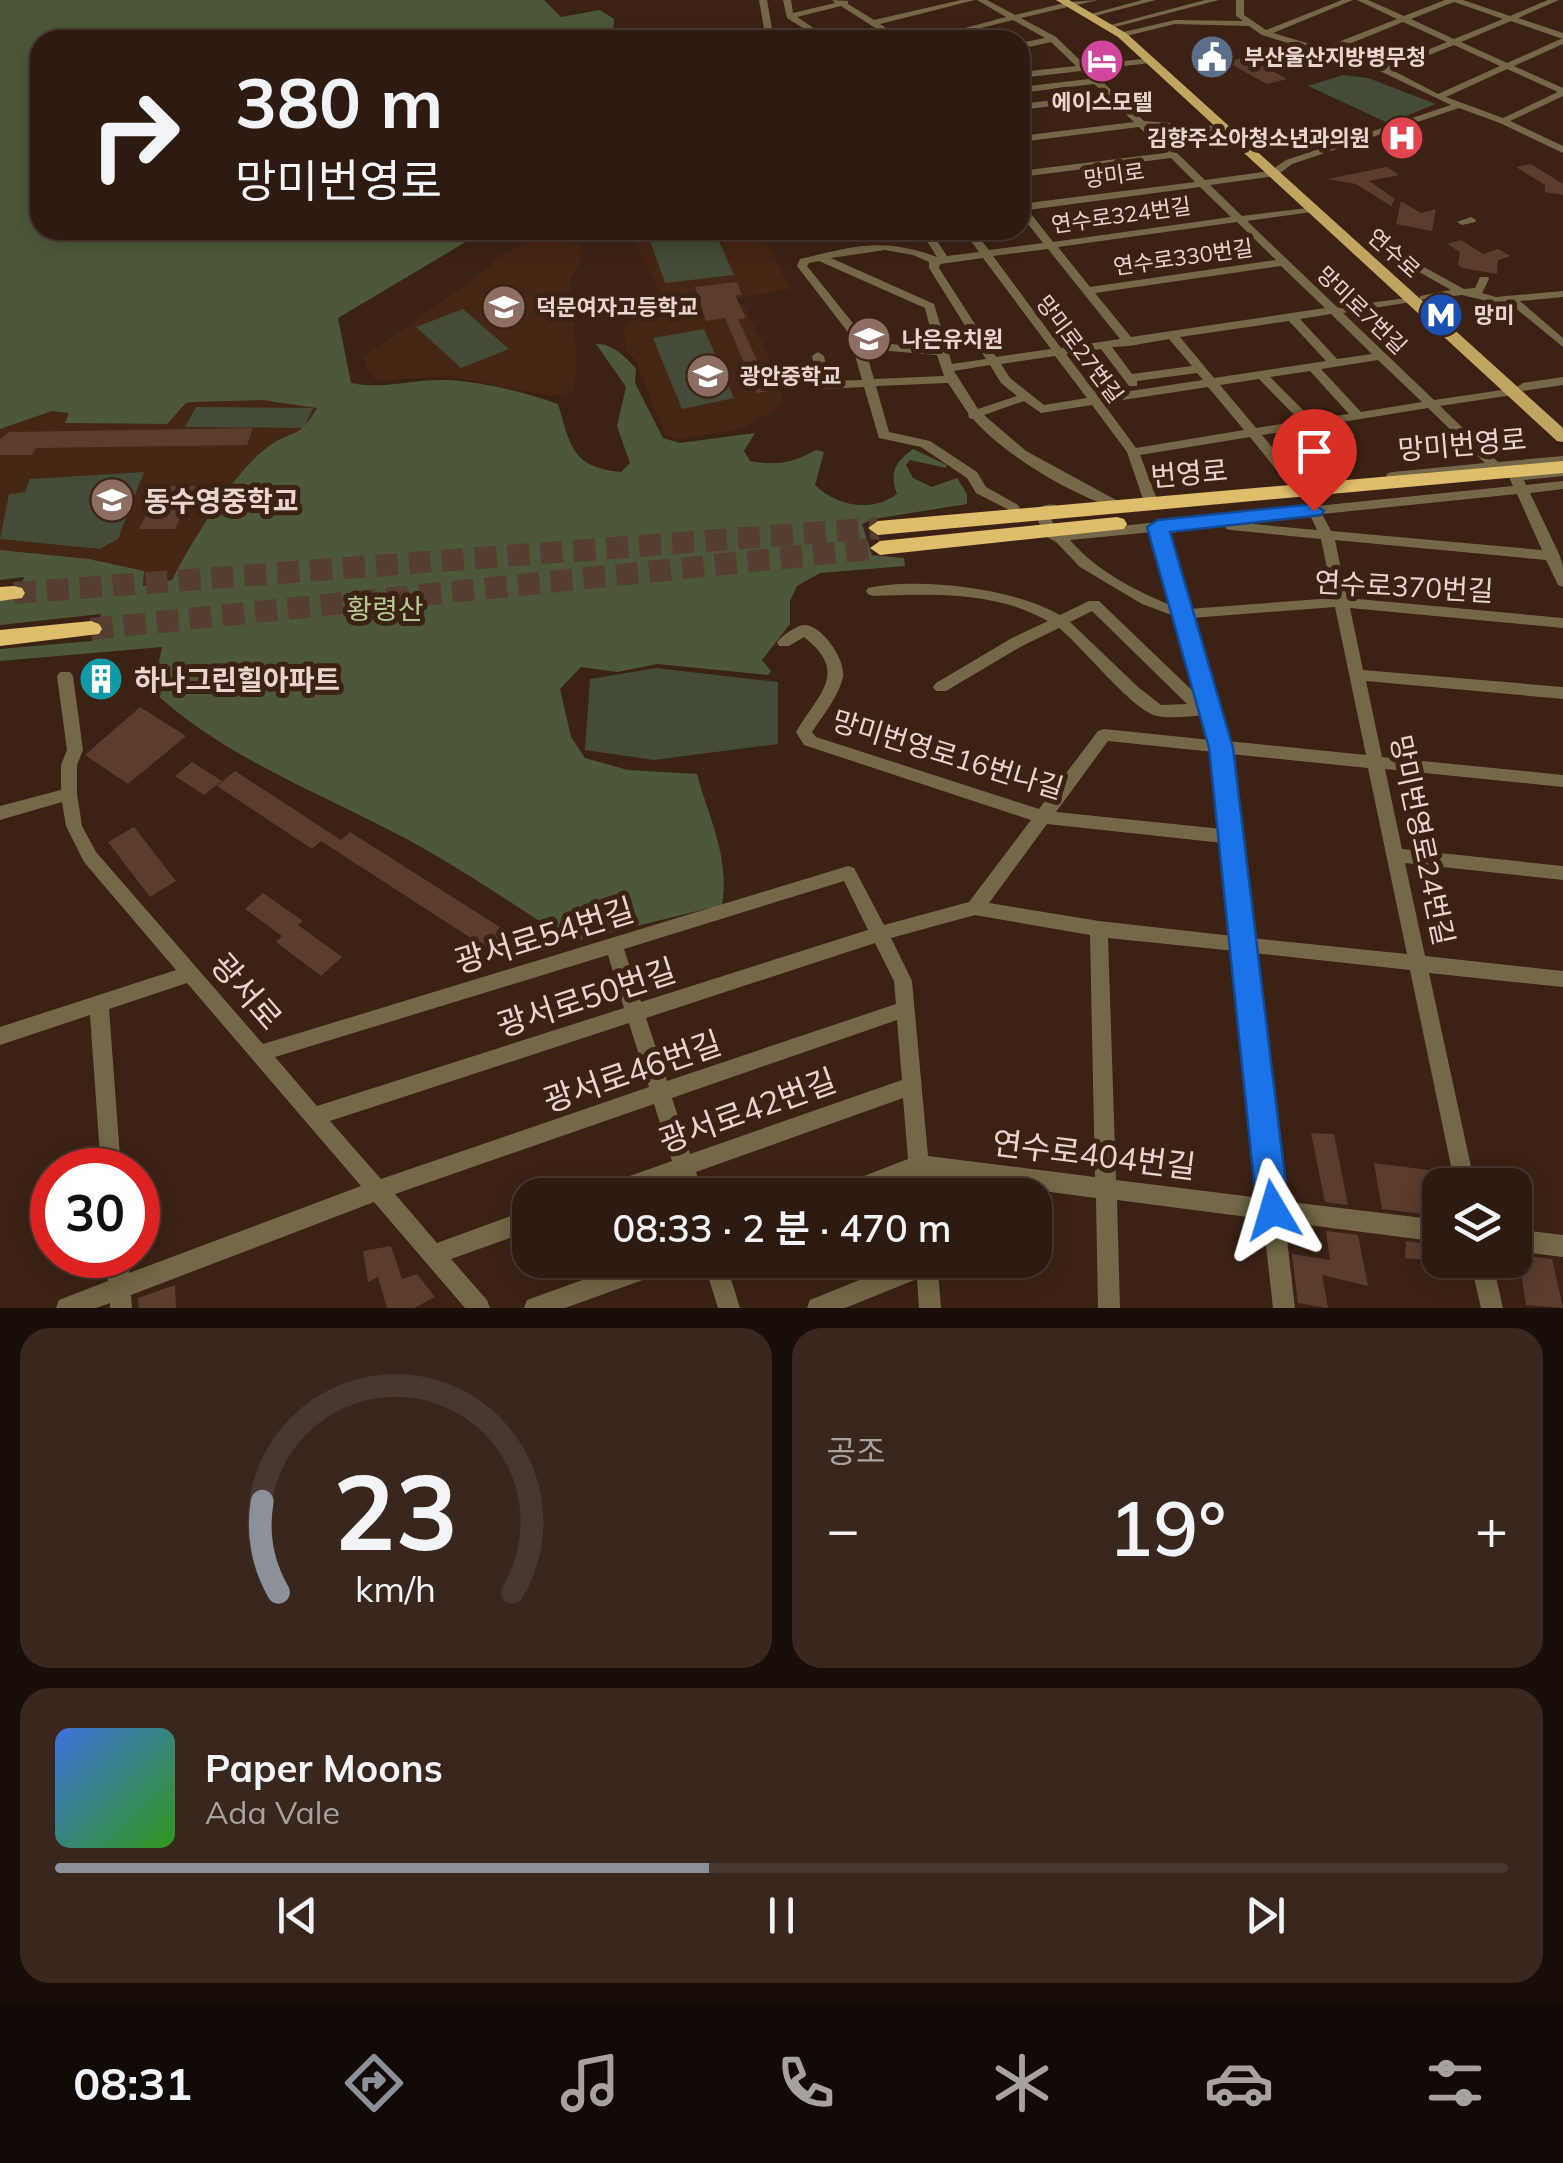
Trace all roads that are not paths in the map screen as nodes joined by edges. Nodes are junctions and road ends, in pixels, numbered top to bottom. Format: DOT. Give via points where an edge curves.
graph roads {
  1 [pos="762,0"];
  2 [pos="787,0"];
  3 [pos="856,0"];
  4 [pos="971,0"];
  5 [pos="982,0"];
  6 [pos="1094,0"];
  7 [pos="1152,0"];
  8 [pos="1182,0"];
  9 [pos="1215,0"];
  10 [pos="1240,0"];
  11 [pos="1349,0"];
  12 [pos="1361,0"];
  13 [pos="1453,0"];
  14 [pos="1550,1"];
  15 [pos="839,2"];
  16 [pos="1067,3"];
  17 [pos="1194,6"];
  18 [pos="1563,6"];
  19 [pos="1091,15"];
  20 [pos="790,16"];
  21 [pos="1014,18"];
  22 [pos="1510,18"];
  23 [pos="1403,19"];
  24 [pos="874,23"];
  25 [pos="1248,24"];
  26 [pos="768,30"];
  27 [pos="813,30"];
  28 [pos="885,30"];
  29 [pos="965,30"];
  30 [pos="1117,30"];
  31 [pos="1265,33"];
  32 [pos="1053,39"];
  33 [pos="1563,39"];
  34 [pos="1454,42"];
  35 [pos="1030,44"];
  36 [pos="1320,52"];
  37 [pos="1150,60"];
  38 [pos="1509,66"];
  39 [pos="1082,68"];
  40 [pos="1386,70"];
  41 [pos="1030,74"];
  42 [pos="1096,80"];
  43 [pos="1030,89"];
  44 [pos="1563,92"];
  45 [pos="1111,96"];
  46 [pos="1438,97"];
  47 [pos="1030,105"];
  48 [pos="1459,105"];
  49 [pos="1503,121"];
  50 [pos="1140,124"];
  51 [pos="1227,129"];
  52 [pos="1030,138"];
  53 [pos="1241,142"];
  54 [pos="1563,150"];
  55 [pos="1172,155"];
  56 [pos="1259,162"];
  57 [pos="1276,172"];
  58 [pos="1030,173"];
  59 [pos="1246,177"];
  60 [pos="1200,183"];
  61 [pos="1286,186"];
  62 [pos="1030,206"];
  63 [pos="1312,209"];
  64 [pos="1239,219"];
  65 [pos="1030,220"];
  66 [pos="930,240"];
  67 [pos="974,240"];
  68 [pos="1050,245"];
  69 [pos="1393,253"];
  70 [pos="983,254"];
  71 [pos="821,258"];
  72 [pos="939,260"];
  73 [pos="1284,262"];
  74 [pos="1484,279"];
  75 [pos="1087,291"];
  76 [pos="1462,292"];
  77 [pos="1563,294"];
  78 [pos="1418,299"];
  79 [pos="1512,299"];
  80 [pos="1333,311"];
  81 [pos="1292,317"];
  82 [pos="1173,336"];
  83 [pos="1130,342"];
  84 [pos="1563,344"];
  85 [pos="864,345"];
  86 [pos="1105,346"];
  87 [pos="944,352"];
  88 [pos="1057,353"];
  89 [pos="818,356"];
  90 [pos="1381,356"];
  91 [pos="993,362"];
  92 [pos="1334,363"];
  93 [pos="1312,366"];
  94 [pos="1200,368"];
  95 [pos="949,373"];
  96 [pos="1261,374"];
  97 [pos="1130,378"];
  98 [pos="1563,381"];
  99 [pos="1211,382"];
  100 [pos="870,383"];
  101 [pos="1518,389"];
  102 [pos="1140,393"];
  103 [pos="1025,397"];
  104 [pos="1094,400"];
  105 [pos="1431,404"];
  106 [pos="973,414"];
  107 [pos="1358,416"];
  108 [pos="1561,420"];
  109 [pos="1309,424"];
  110 [pos="1253,432"];
  111 [pos="1563,437"];
  112 [pos="1133,452"];
  113 [pos="1495,466"];
  114 [pos="1563,472"];
  115 [pos="1296,485"];
  116 [pos="1525,489"];
  117 [pos="1150,499"];
  118 [pos="1111,502"];
  119 [pos="1314,511"];
  120 [pos="1003,521"];
  121 [pos="1202,522"];
  122 [pos="1158,527"];
  123 [pos="1326,536"];
  124 [pos="1060,537"];
  125 [pos="879,538"];
  126 [pos="1553,556"];
  127 [pos="1563,582"];
  128 [pos="873,591"];
  129 [pos="1341,602"];
  130 [pos="1183,614"];
  131 [pos="1060,621"];
  132 [pos="1563,622"];
  133 [pos="91,629"];
  134 [pos="0,638"];
  135 [pos="784,642"];
  136 [pos="1357,675"];
  137 [pos="65,676"];
  138 [pos="941,687"];
  139 [pos="1563,694"];
  140 [pos="1206,709"];
  141 [pos="1221,748"];
  142 [pos="1376,763"];
  143 [pos="1563,781"];
  144 [pos="69,794"];
  145 [pos="0,814"];
  146 [pos="1042,817"];
  147 [pos="1231,837"];
  148 [pos="1395,855"];
  149 [pos="1563,873"];
  150 [pos="975,908"];
  151 [pos="1099,929"];
  152 [pos="879,934"];
  153 [pos="1243,942"];
  154 [pos="614,946"];
  155 [pos="1418,962"];
  156 [pos="190,974"];
  157 [pos="1563,979"];
  158 [pos="99,1004"];
  159 [pos="907,1008"];
  160 [pos="635,1014"];
  161 [pos="0,1036"];
  162 [pos="258,1054"];
  163 [pos="913,1085"];
  164 [pos="660,1093"];
  165 [pos="312,1117"];
  166 [pos="109,1148"];
  167 [pos="919,1164"];
  168 [pos="684,1167"];
  169 [pos="1462,1168"];
  170 [pos="652,1178"];
  171 [pos="688,1178"];
  172 [pos="883,1178"];
  173 [pos="920,1178"];
  174 [pos="1106,1188"];
  175 [pos="375,1191"];
  176 [pos="1273,1210"];
  177 [pos="512,1226"];
  178 [pos="1422,1228"];
  179 [pos="1532,1242"];
  180 [pos="1563,1246"];
  181 [pos="432,1255"];
  182 [pos="618,1278"];
  183 [pos="720,1278"];
  184 [pos="888,1278"];
  185 [pos="927,1278"];
  186 [pos="1485,1278"];
  187 [pos="121,1298"];
  188 [pos="67,1308"];
  189 [pos="479,1308"];
  190 [pos="535,1308"];
  191 [pos="729,1308"];
  192 [pos="818,1308"];
  193 [pos="930,1308"];
  194 [pos="1109,1308"];
  195 [pos="1284,1308"];
  196 [pos="1492,1308"];
  1 -- 26 [label="street"];
  2 -- 20 [label="street"];
  3 -- 15 [label="street"];
  4 -- 24 [label="street"];
  5 -- 21 [label="street, 망미로7번길"];
  6 -- 16 [label="street"];
  7 -- 19 [label="street"];
  8 -- 17 [label="street"];
  9 -- 17 [label="street"];
  10 -- 25 [label="street" via="1240,16"];
  11 -- 31 [label="street"];
  12 -- 23 [label="street"];
  13 -- 22 [label="street"];
  13 -- 23 [label="street"];
  14 -- 18 [label="street"];
  14 -- 22 [label="street"];
  15 -- 20 [label="street"];
  15 -- 24 [label="street"];
  16 -- 19 [label="main road, 연수로"];
  16 -- 21 [label="street"];
  17 -- 30 [label="street"];
  19 -- 30 [label="main road, 연수로"];
  20 -- 27 [label="street"];
  21 -- 29 [label="street"];
  21 -- 32 [label="street, 망미로7번길"];
  22 -- 33 [label="street"];
  22 -- 34 [label="street"];
  23 -- 34 [label="street"];
  23 -- 36 [label="street"];
  24 -- 28 [label="street"];
  25 -- 30 [label="street" via="1175,22"];
  25 -- 31 [label="street"];
  30 -- 37 [label="main road, 연수로"];
  31 -- 36 [label="street"];
  32 -- 35 [label="street"];
  32 -- 39 [label="street, 망미로7번길"];
  33 -- 38 [label="street"];
  34 -- 38 [label="street"];
  34 -- 40 [label="street"];
  36 -- 40 [label="street"];
  37 -- 39 [label="street"];
  37 -- 51 [label="main road, 연수로"];
  38 -- 44 [label="street"];
  38 -- 46 [label="street"];
  39 -- 41 [label="street"];
  39 -- 42 [label="street, 망미로7번길"];
  40 -- 46 [label="street"];
  42 -- 43 [label="street"];
  42 -- 45 [label="street, 망미로7번길"];
  44 -- 49 [label="street"];
  45 -- 47 [label="street"];
  45 -- 50 [label="street, 망미로7번길"];
  46 -- 48 [label="street"];
  48 -- 49 [label="street"];
  48 -- 57 [label="street, 망미로"];
  49 -- 54 [label="street"];
  50 -- 51 [label="street"];
  50 -- 52 [label="street"];
  50 -- 55 [label="street, 망미로7번길"];
  51 -- 53 [label="main road, 연수로"];
  53 -- 56 [label="main road, 연수로"];
  53 -- 57 [label="main road, 연수로"];
  55 -- 58 [label="street"];
  55 -- 60 [label="street, 망미로7번길"];
  56 -- 57 [label="main road, 연수로"];
  56 -- 59 [label="street"];
  57 -- 59 [label="street, 망미로"];
  57 -- 61 [label="main road, 연수로"];
  57 -- 78 [label="main road, 연수로"];
  59 -- 60 [label="street, 망미로"];
  59 -- 61 [label="street"];
  60 -- 62 [label="street, 망미로"];
  60 -- 64 [label="street, 망미로7번길"];
  61 -- 63 [label="main road, 연수로"];
  63 -- 64 [label="street, 연수로324번길"];
  63 -- 78 [label="main road, 연수로"];
  64 -- 68 [label="street, 연수로324번길"];
  64 -- 73 [label="street, 망미로7번길"];
  65 -- 68 [label="street"];
  66 -- 72 [label="street"];
  67 -- 70 [label="street, 망미로27번길"];
  68 -- 70 [label="street, 연수로324번길"];
  68 -- 75 [label="street"];
  69 -- 76 [label="street"];
  70 -- 72 [label="street, 연수로324번길"];
  70 -- 88 [label="street, 망미로27번길"];
  71 -- 72 [label="street, 연수로324번길" via="876,244"];
  71 -- 85 [label="street" via="802,266"];
  71 -- 87 [label="street" via="930,306"];
  72 -- 91 [label="street" via="934,268"];
  73 -- 75 [label="street, 연수로330번길"];
  73 -- 80 [label="street, 망미로7번길"];
  74 -- 76 [label="street" via="1479,291"];
  75 -- 83 [label="street"];
  76 -- 78 [label="street"];
  76 -- 79 [label="street"];
  77 -- 79 [label="street"];
  78 -- 80 [label="street"];
  78 -- 101 [label="main road, 연수로"];
  79 -- 84 [label="street"];
  80 -- 81 [label="street"];
  80 -- 90 [label="street, 망미로7번길"];
  81 -- 82 [label="street"];
  81 -- 92 [label="street"];
  82 -- 83 [label="street"];
  82 -- 94 [label="street"];
  83 -- 86 [label="street"];
  85 -- 87 [label="street"];
  85 -- 100 [label="street" via="859,348"];
  86 -- 88 [label="street"];
  86 -- 97 [label="street"];
  87 -- 95 [label="street"];
  88 -- 91 [label="street"];
  88 -- 104 [label="street, 망미로27번길"];
  89 -- 100 [label="street" via="824,385"];
  90 -- 92 [label="street"];
  90 -- 105 [label="street, 망미로7번길"];
  91 -- 95 [label="street"];
  91 -- 103 [label="street"];
  92 -- 93 [label="street"];
  93 -- 96 [label="street"];
  93 -- 107 [label="street"];
  94 -- 97 [label="street"];
  94 -- 99 [label="street"];
  95 -- 100 [label="street"];
  95 -- 106 [label="street"];
  96 -- 99 [label="street"];
  96 -- 109 [label="street"];
  97 -- 102 [label="street"];
  98 -- 101 [label="street"];
  99 -- 102 [label="street"];
  99 -- 110 [label="street"];
  100 -- 120 [label="street" via="883,434 925,444 972,474"];
  101 -- 105 [label="street"];
  101 -- 108 [label="main road, 연수로"];
  101 -- 111 [label="main road, 연수로"];
  102 -- 104 [label="street"];
  103 -- 104 [label="street" via="1041,409"];
  103 -- 106 [label="street"];
  104 -- 112 [label="street, 망미로27번길"];
  105 -- 107 [label="street"];
  105 -- 113 [label="street, 망미로7번길"];
  106 -- 118 [label="street" via="1042,468"];
  107 -- 109 [label="street"];
  109 -- 110 [label="street"];
  110 -- 112 [label="street"];
  110 -- 115 [label="street"];
  112 -- 117 [label="street, 망미로27번길"];
  113 -- 114 [label="street, 망미번영로"];
  113 -- 115 [label="street, 망미번영로"];
  114 -- 116 [label="street, 망미번영로"];
  114 -- 120 [label="highway, 번영로"];
  115 -- 117 [label="street, 망미번영로"];
  116 -- 119 [label="street, 망미번영로"];
  116 -- 126 [label="street"];
  117 -- 118 [label="street, 망미번영로"];
  118 -- 124 [label="street, 망미번영로" via="1041,512 1050,534"];
  119 -- 121 [label="street, 망미번영로"];
  119 -- 123 [label="street, 망미번영로24번길"];
  120 -- 125 [label="highway, 번영로"];
  121 -- 122 [label="street, 망미번영로"];
  121 -- 123 [label="street"];
  122 -- 124 [label="street, 망미번영로"];
  122 -- 130 [label="street"];
  123 -- 126 [label="street"];
  123 -- 129 [label="street, 망미번영로24번길"];
  124 -- 130 [label="street" via="1082,562 1164,611"];
  126 -- 127 [label="street"];
  128 -- 131 [label="street" via="993,597"];
  129 -- 130 [label="street, 연수로370번길"];
  129 -- 132 [label="street, 연수로370번길"];
  129 -- 136 [label="street, 망미번영로24번길"];
  130 -- 140 [label="street"];
  131 -- 138 [label="street"];
  131 -- 140 [label="street" via="1158,710"];
  131 -- 140 [label="street" via="1094,604"];
  133 -- 134 [label="highway"];
  135 -- 146 [label="street, 망미번영로16번나길" via="804,630 838,660 836,678 804,732 810,741"];
  136 -- 139 [label="street"];
  136 -- 142 [label="street, 망미번영로24번길"];
  137 -- 144 [label="street, 광서로" via="75,750"];
  140 -- 141 [label="street"];
  141 -- 142 [label="street"];
  141 -- 146 [label="street" via="1104,736"];
  141 -- 147 [label="street"];
  142 -- 143 [label="street"];
  142 -- 148 [label="street, 망미번영로24번길"];
  144 -- 145 [label="street"];
  144 -- 156 [label="street, 광서로" via="74,826 90,858"];
  146 -- 147 [label="street, 망미번영로16번나길"];
  146 -- 150 [label="street"];
  147 -- 153 [label="street"];
  148 -- 149 [label="street"];
  148 -- 155 [label="street, 망미번영로24번길"];
  150 -- 151 [label="street"];
  150 -- 152 [label="street, 광서로50번길"];
  151 -- 153 [label="street"];
  151 -- 174 [label="street"];
  152 -- 154 [label="street, 광서로54번길" via="848,872"];
  152 -- 159 [label="street" via="903,982"];
  152 -- 160 [label="street, 광서로50번길"];
  153 -- 155 [label="street"];
  153 -- 176 [label="street"];
  154 -- 160 [label="street"];
  154 -- 162 [label="street, 광서로54번길"];
  155 -- 157 [label="street"];
  155 -- 169 [label="street, 망미번영로24번길"];
  156 -- 158 [label="street"];
  156 -- 162 [label="street, 광서로"];
  158 -- 161 [label="street"];
  158 -- 166 [label="street"];
  159 -- 163 [label="street"];
  159 -- 164 [label="street, 광서로46번길"];
  160 -- 164 [label="street"];
  160 -- 165 [label="street, 광서로50번길"];
  162 -- 165 [label="street, 광서로"];
  163 -- 167 [label="street"];
  163 -- 168 [label="street, 광서로42번길"];
  164 -- 168 [label="street"];
  164 -- 175 [label="street, 광서로46번길"];
  165 -- 175 [label="street, 광서로"];
  167 -- 172 [label="street"];
  167 -- 173 [label="street"];
  167 -- 174 [label="street, 연수로404번길"];
  168 -- 170 [label="street, 광서로42번길"];
  168 -- 171 [label="street"];
  174 -- 176 [label="street, 연수로404번길"];
  174 -- 194 [label="street"];
  175 -- 181 [label="street, 광서로"];
  175 -- 187 [label="street, 광서로46번길"];
  176 -- 178 [label="street, 연수로404번길"];
  176 -- 195 [label="street"];
  177 -- 181 [label="street"];
  179 -- 180 [label="street"];
  181 -- 189 [label="street, 광서로"];
  182 -- 190 [label="street"];
  183 -- 191 [label="street"];
  184 -- 192 [label="street"];
  185 -- 193 [label="street"];
  186 -- 196 [label="street"];
  187 -- 188 [label="street, 광서로46번길"];
}
